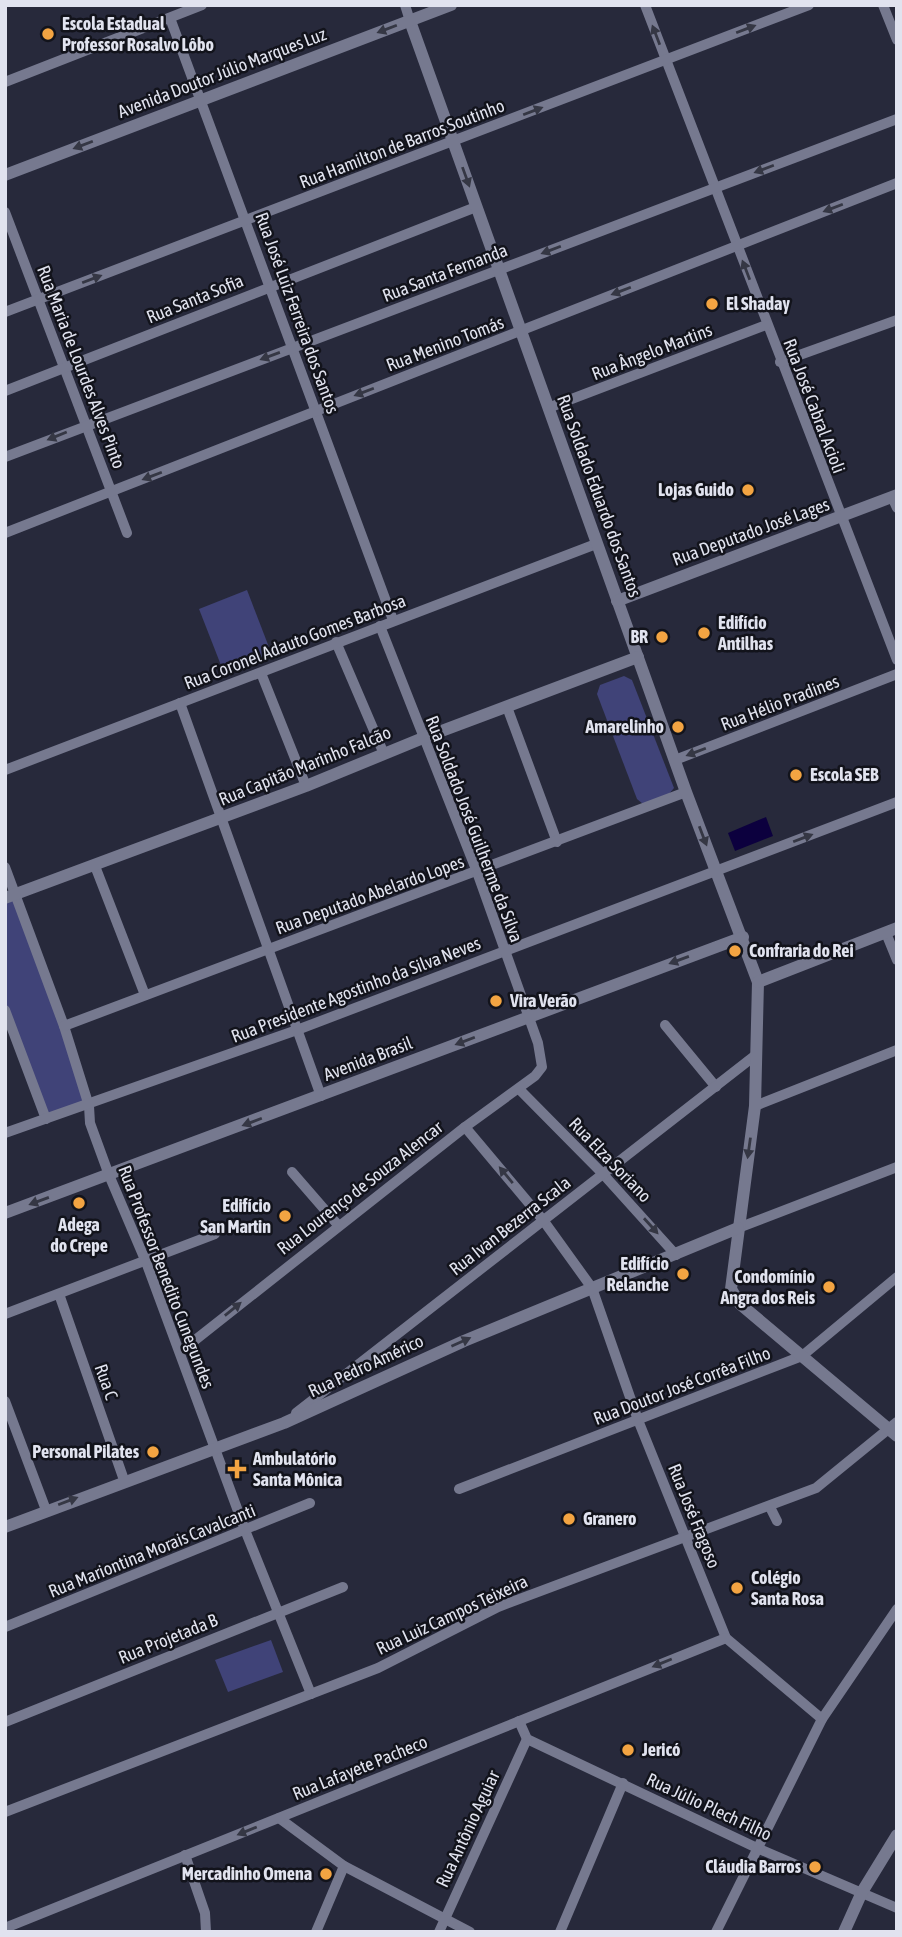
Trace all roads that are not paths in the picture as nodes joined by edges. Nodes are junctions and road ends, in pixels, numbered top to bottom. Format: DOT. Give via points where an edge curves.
graph roads {
  1 [pos="202,5"];
  2 [pos="405,5"];
  3 [pos="451,5"];
  4 [pos="645,5"];
  5 [pos="809,5"];
  6 [pos="883,5"];
  7 [pos="170,18"];
  8 [pos="410,21"];
  9 [pos="897,40"];
  10 [pos="666,60"];
  11 [pos="5,82"];
  12 [pos="201,99"];
  13 [pos="897,119"];
  14 [pos="453,141"];
  15 [pos="5,175"];
  16 [pos="897,183"];
  17 [pos="714,188"];
  18 [pos="477,207"];
  19 [pos="5,212"];
  20 [pos="246,220"];
  21 [pos="736,246"];
  22 [pos="499,270"];
  23 [pos="270,286"];
  24 [pos="38,300"];
  25 [pos="5,312"];
  26 [pos="897,320"];
  27 [pos="766,325"];
  28 [pos="522,331"];
  29 [pos="293,348"];
  30 [pos="780,362"];
  31 [pos="64,368"];
  32 [pos="5,391"];
  33 [pos="548,408"];
  34 [pos="316,411"];
  35 [pos="86,425"];
  36 [pos="5,457"];
  37 [pos="111,492"];
  38 [pos="895,500"];
  39 [pos="839,517"];
  40 [pos="5,533"];
  41 [pos="127,533"];
  42 [pos="596,544"];
  43 [pos="638,593"];
  44 [pos="617,601"];
  45 [pos="393,620"];
  46 [pos="380,626"];
  47 [pos="632,640"];
  48 [pos="336,642"];
  49 [pos="638,657"];
  50 [pos="897,660"];
  51 [pos="617,665"];
  52 [pos="261,673"];
  53 [pos="897,674"];
  54 [pos="180,704"];
  55 [pos="507,707"];
  56 [pos="423,738"];
  57 [pos="384,754"];
  58 [pos="675,760"];
  59 [pos="5,771"];
  60 [pos="306,786"];
  61 [pos="686,792"];
  62 [pos="897,802"];
  63 [pos="222,818"];
  64 [pos="557,842"];
  65 [pos="95,866"];
  66 [pos="5,867"];
  67 [pos="716,871"];
  68 [pos="477,872"];
  69 [pos="10,896"];
  70 [pos="891,930"];
  71 [pos="743,937"];
  72 [pos="268,949"];
  73 [pos="504,951"];
  74 [pos="897,960"];
  75 [pos="758,982"];
  76 [pos="145,995"];
  77 [pos="5,1010"];
  78 [pos="528,1016"];
  79 [pos="665,1025"];
  80 [pos="64,1026"];
  81 [pos="297,1030"];
  82 [pos="538,1043"];
  83 [pos="897,1050"];
  84 [pos="757,1054"];
  85 [pos="716,1087"];
  86 [pos="519,1089"];
  87 [pos="321,1096"];
  88 [pos="89,1106"];
  89 [pos="755,1106"];
  90 [pos="46,1119"];
  91 [pos="465,1127"];
  92 [pos="5,1133"];
  93 [pos="897,1167"];
  94 [pos="292,1172"];
  95 [pos="603,1174"];
  96 [pos="109,1175"];
  97 [pos="5,1213"];
  98 [pos="543,1220"];
  99 [pos="338,1225"];
  100 [pos="738,1228"];
  101 [pos="215,1234"];
  102 [pos="677,1255"];
  103 [pos="146,1262"];
  104 [pos="897,1277"];
  105 [pos="592,1288"];
  106 [pos="59,1294"];
  107 [pos="5,1314"];
  108 [pos="180,1352"];
  109 [pos="802,1356"];
  110 [pos="5,1401"];
  111 [pos="638,1420"];
  112 [pos="284,1423"];
  113 [pos="894,1429"];
  114 [pos="215,1449"];
  115 [pos="124,1480"];
  116 [pos="458,1489"];
  117 [pos="310,1503"];
  118 [pos="770,1507"];
  119 [pos="46,1510"];
  120 [pos="777,1521"];
  121 [pos="5,1527"];
  122 [pos="246,1530"];
  123 [pos="686,1537"];
  124 [pos="343,1587"];
  125 [pos="897,1609"];
  126 [pos="277,1611"];
  127 [pos="5,1627"];
  128 [pos="726,1638"];
  129 [pos="312,1694"];
  130 [pos="822,1719"];
  131 [pos="519,1721"];
  132 [pos="5,1722"];
  133 [pos="527,1739"];
  134 [pos="623,1783"];
  135 [pos="5,1812"];
  136 [pos="279,1818"];
  137 [pos="897,1835"];
  138 [pos="757,1848"];
  139 [pos="185,1856"];
  140 [pos="344,1866"];
  141 [pos="862,1892"];
  142 [pos="897,1908"];
  143 [pos="445,1918"];
  144 [pos="5,1928"];
  145 [pos="206,1932"];
  146 [pos="316,1932"];
  147 [pos="439,1932"];
  148 [pos="470,1932"];
  149 [pos="560,1932"];
  150 [pos="716,1932"];
  151 [pos="844,1932"];
  1 -- 7 [label="street"];
  2 -- 8 [label="street"];
  3 -- 8 [label="street, Avenida Doutor Júlio Marques Luz"];
  10 -- 4 [label="street, Rua José Cabral Acioli, one-way"];
  10 -- 5 [label="street, Rua Hamilton de Barros Soutinho, one-way"];
  6 -- 9 [label="street"];
  7 -- 11 [label="street"];
  7 -- 12 [label="street, Rua José Luiz Ferreira dos Santos"];
  8 -- 12 [label="street, Avenida Doutor Júlio Marques Luz, one-way"];
  8 -- 14 [label="street, Rua Soldado Eduardo dos Santos"];
  14 -- 10 [label="street, Rua Hamilton de Barros Soutinho, one-way"];
  10 -- 17 [label="street, Rua José Cabral Acioli"];
  12 -- 15 [label="street, Avenida Doutor Júlio Marques Luz, one-way"];
  12 -- 20 [label="street, Rua José Luiz Ferreira dos Santos"];
  13 -- 17 [label="street, Rua Santa Fernanda, one-way"];
  14 -- 18 [label="street, Rua Soldado Eduardo dos Santos, one-way"];
  14 -- 20 [label="street, Rua Hamilton de Barros Soutinho"];
  16 -- 21 [label="street, Rua Menino Tomás, one-way"];
  17 -- 21 [label="street, Rua José Cabral Acioli"];
  17 -- 22 [label="street, Rua Santa Fernanda, one-way"];
  18 -- 22 [label="street, Rua Soldado Eduardo dos Santos"];
  18 -- 23 [label="street, Rua Santa Sofia"];
  19 -- 24 [label="street, Rua Maria de Lourdes Alves Pinto"];
  20 -- 23 [label="street, Rua José Luiz Ferreira dos Santos"];
  24 -- 20 [label="street, Rua Hamilton de Barros Soutinho, one-way"];
  27 -- 21 [label="street, Rua José Cabral Acioli, one-way"];
  21 -- 28 [label="street, Rua Menino Tomás, one-way"];
  22 -- 28 [label="street, Rua Soldado Eduardo dos Santos"];
  22 -- 29 [label="street, Rua Santa Fernanda"];
  23 -- 29 [label="street, Rua José Luiz Ferreira dos Santos"];
  23 -- 31 [label="street, Rua Santa Sofia"];
  24 -- 25 [label="street, Rua Hamilton de Barros Soutinho"];
  24 -- 31 [label="street, Rua Maria de Lourdes Alves Pinto"];
  26 -- 30 [label="street"];
  27 -- 30 [label="street, Rua José Cabral Acioli"];
  27 -- 33 [label="street, Rua Ângelo Martins"];
  28 -- 33 [label="street, Rua Soldado Eduardo dos Santos"];
  28 -- 34 [label="street, Rua Menino Tomás, one-way"];
  29 -- 34 [label="street, Rua José Luiz Ferreira dos Santos"];
  29 -- 35 [label="street, Rua Santa Fernanda, one-way"];
  30 -- 39 [label="street, Rua José Cabral Acioli"];
  31 -- 32 [label="street, Rua Santa Sofia"];
  31 -- 35 [label="street, Rua Maria de Lourdes Alves Pinto"];
  33 -- 42 [label="street, Rua Soldado Eduardo dos Santos"];
  34 -- 37 [label="street, Rua Menino Tomás, one-way"];
  34 -- 45 [label="street, Rua José Luiz Ferreira dos Santos"];
  35 -- 36 [label="street, Rua Santa Fernanda, one-way"];
  35 -- 37 [label="street, Rua Maria de Lourdes Alves Pinto"];
  37 -- 40 [label="street, Rua Menino Tomás"];
  37 -- 41 [label="street, Rua Maria de Lourdes Alves Pinto"];
  38 -- 39 [label="street, Rua Deputado José Lages"];
  39 -- 43 [label="street, Rua Deputado José Lages"];
  39 -- 50 [label="street, Rua José Cabral Acioli"];
  42 -- 44 [label="street, Rua Soldado Eduardo dos Santos"];
  42 -- 45 [label="street, Rua Coronel Adauto Gomes Barbosa"];
  43 -- 44 [label="street, Rua Deputado José Lages"];
  43 -- 49 [label="street" via="627,614"];
  44 -- 47 [label="street, Rua Soldado Eduardo dos Santos"];
  45 -- 46 [label="street, Rua Coronel Adauto Gomes Barbosa"];
  46 -- 48 [label="street, Rua Coronel Adauto Gomes Barbosa"];
  46 -- 56 [label="street, Rua Soldado José Guilherme da Silva"];
  47 -- 49 [label="street, Rua Soldado Eduardo dos Santos"];
  47 -- 51 [label="street"];
  48 -- 52 [label="street, Rua Coronel Adauto Gomes Barbosa"];
  48 -- 57 [label="street"];
  49 -- 51 [label="street, Rua Capitão Marinho Falcão"];
  49 -- 58 [label="street, Rua Soldado Eduardo dos Santos"];
  51 -- 55 [label="street, Rua Capitão Marinho Falcão"];
  52 -- 54 [label="street, Rua Coronel Adauto Gomes Barbosa"];
  52 -- 60 [label="street"];
  53 -- 58 [label="street, Rua Hélio Pradines, one-way"];
  54 -- 59 [label="street, Rua Coronel Adauto Gomes Barbosa"];
  54 -- 63 [label="street"];
  55 -- 56 [label="street, Rua Capitão Marinho Falcão"];
  55 -- 64 [label="street"];
  56 -- 57 [label="street, Rua Capitão Marinho Falcão"];
  56 -- 68 [label="street, Rua Soldado José Guilherme da Silva"];
  57 -- 60 [label="street, Rua Capitão Marinho Falcão"];
  58 -- 61 [label="street, Rua Soldado Eduardo dos Santos"];
  60 -- 63 [label="street, Rua Capitão Marinho Falcão"];
  61 -- 64 [label="street, Rua Deputado Abelardo Lopes"];
  61 -- 67 [label="street, Rua Soldado Eduardo dos Santos, one-way"];
  67 -- 62 [label="street, Rua Presidente Agostinho da Silva Neves, one-way"];
  63 -- 65 [label="street, Rua Capitão Marinho Falcão"];
  63 -- 72 [label="street"];
  64 -- 68 [label="street, Rua Deputado Abelardo Lopes"];
  65 -- 69 [label="street, Rua Capitão Marinho Falcão"];
  65 -- 76 [label="street"];
  66 -- 69 [label="street, Rua Professor Benedito Cunegundes"];
  67 -- 71 [label="street, Rua Soldado Eduardo dos Santos"];
  67 -- 73 [label="street, Rua Presidente Agostinho da Silva Neves"];
  68 -- 72 [label="street, Rua Deputado Abelardo Lopes"];
  68 -- 73 [label="street, Rua Soldado José Guilherme da Silva"];
  69 -- 80 [label="street, Rua Professor Benedito Cunegundes"];
  70 -- 74 [label="street"];
  70 -- 75 [label="street"];
  71 -- 75 [label="street, Rua Soldado Eduardo dos Santos"];
  71 -- 78 [label="street, Avenida Brasil, one-way"];
  72 -- 76 [label="street, Rua Deputado Abelardo Lopes"];
  72 -- 81 [label="street"];
  73 -- 78 [label="street, Rua Soldado José Guilherme da Silva"];
  73 -- 81 [label="street, Rua Presidente Agostinho da Silva Neves"];
  75 -- 84 [label="street, Rua Soldado Eduardo dos Santos"];
  76 -- 80 [label="street, Rua Deputado Abelardo Lopes"];
  77 -- 90 [label="street"];
  78 -- 82 [label="street, Rua Soldado José Guilherme da Silva"];
  78 -- 87 [label="street, Avenida Brasil, one-way"];
  79 -- 85 [label="street"];
  80 -- 88 [label="street, Rua Professor Benedito Cunegundes"];
  81 -- 87 [label="street"];
  81 -- 88 [label="street, Rua Presidente Agostinho da Silva Neves"];
  82 -- 86 [label="street, Rua Lourenço de Souza Alencar" via="542,1067"];
  83 -- 89 [label="street"];
  84 -- 85 [label="street, Rua Ivan Bezerra Scala"];
  84 -- 89 [label="street, Rua Soldado Eduardo dos Santos"];
  85 -- 95 [label="street, Rua Ivan Bezerra Scala"];
  86 -- 91 [label="street, Rua Lourenço de Souza Alencar"];
  86 -- 95 [label="street, Rua Elza Soriano"];
  87 -- 96 [label="street, Avenida Brasil, one-way"];
  88 -- 90 [label="street, Rua Presidente Agostinho da Silva Neves"];
  88 -- 96 [label="street, Rua Professor Benedito Cunegundes" via="90,1123"];
  89 -- 100 [label="street, Rua Soldado Eduardo dos Santos, one-way"];
  90 -- 92 [label="street, Rua Presidente Agostinho da Silva Neves"];
  98 -- 91 [label="street, Rua José Fragoso, one-way"];
  91 -- 99 [label="street, Rua Lourenço de Souza Alencar"];
  93 -- 100 [label="street"];
  94 -- 99 [label="street"];
  95 -- 98 [label="street, Rua Ivan Bezerra Scala"];
  95 -- 102 [label="street, Rua Elza Soriano, one-way"];
  96 -- 97 [label="street, Avenida Brasil, one-way"];
  96 -- 103 [label="street, Rua Professor Benedito Cunegundes"];
  98 -- 105 [label="street, Rua José Fragoso"];
  98 -- 112 [label="street, Rua Ivan Bezerra Scala"];
  108 -- 99 [label="street, Rua Lourenço de Souza Alencar, one-way"];
  100 -- 102 [label="street, Rua Pedro Américo"];
  100 -- 109 [label="street, Rua Soldado Eduardo dos Santos" via="731,1289 737,1301"];
  101 -- 103 [label="street"];
  102 -- 105 [label="street, Rua Pedro Américo"];
  103 -- 106 [label="street"];
  103 -- 108 [label="street, Rua Professor Benedito Cunegundes"];
  104 -- 109 [label="street, Rua Doutor José Corrêa Filho"];
  105 -- 111 [label="street, Rua José Fragoso"];
  112 -- 105 [label="street, Rua Pedro Américo, one-way" via="464,1340"];
  106 -- 107 [label="street"];
  106 -- 115 [label="street, Rua C"];
  108 -- 114 [label="street, Rua Professor Benedito Cunegundes"];
  109 -- 111 [label="street, Rua Doutor José Corrêa Filho"];
  109 -- 113 [label="street, Rua Soldado Eduardo dos Santos"];
  110 -- 119 [label="street"];
  111 -- 116 [label="street, Rua Doutor José Corrêa Filho"];
  111 -- 123 [label="street, Rua José Fragoso"];
  112 -- 114 [label="street, Rua Pedro Américo"];
  113 -- 118 [label="street, Rua Luiz Campos Teixeira" via="824,1484"];
  114 -- 115 [label="street, Rua Pedro Américo"];
  114 -- 122 [label="street, Rua Professor Benedito Cunegundes"];
  119 -- 115 [label="street, Rua Pedro Américo, one-way"];
  117 -- 122 [label="street, Rua Mariontina Morais Cavalcanti"];
  118 -- 120 [label="street"];
  118 -- 123 [label="street, Rua Luiz Campos Teixeira"];
  119 -- 121 [label="street, Rua Pedro Américo"];
  122 -- 126 [label="street, Rua Professor Benedito Cunegundes"];
  122 -- 127 [label="street, Rua Mariontina Morais Cavalcanti"];
  123 -- 128 [label="street, Rua José Fragoso"];
  123 -- 129 [label="street, Rua Luiz Campos Teixeira" via="498,1607 379,1668"];
  124 -- 126 [label="street, Rua Projetada B"];
  125 -- 130 [label="street"];
  126 -- 129 [label="street, Rua Professor Benedito Cunegundes"];
  126 -- 132 [label="street, Rua Projetada B"];
  128 -- 130 [label="street, Rua José Fragoso"];
  128 -- 131 [label="street, Rua Lafayete Pacheco, one-way"];
  129 -- 135 [label="street, Rua Luiz Campos Teixeira"];
  130 -- 138 [label="street"];
  131 -- 133 [label="street"];
  131 -- 136 [label="street, Rua Lafayete Pacheco"];
  133 -- 134 [label="street, Rua Júlio Plech Filho"];
  133 -- 143 [label="street, Rua Antônio Aguiar"];
  134 -- 138 [label="street, Rua Júlio Plech Filho"];
  134 -- 149 [label="street"];
  136 -- 139 [label="street, Rua Lafayete Pacheco, one-way"];
  136 -- 140 [label="street"];
  137 -- 141 [label="street"];
  138 -- 141 [label="street, Rua Júlio Plech Filho"];
  138 -- 150 [label="street"];
  139 -- 144 [label="street, Rua Lafayete Pacheco"];
  139 -- 145 [label="street" via="205,1913"];
  140 -- 143 [label="street"];
  140 -- 146 [label="street"];
  141 -- 142 [label="street, Rua Júlio Plech Filho"];
  141 -- 151 [label="street"];
  143 -- 147 [label="street, Rua Antônio Aguiar"];
  143 -- 148 [label="street"];
}
